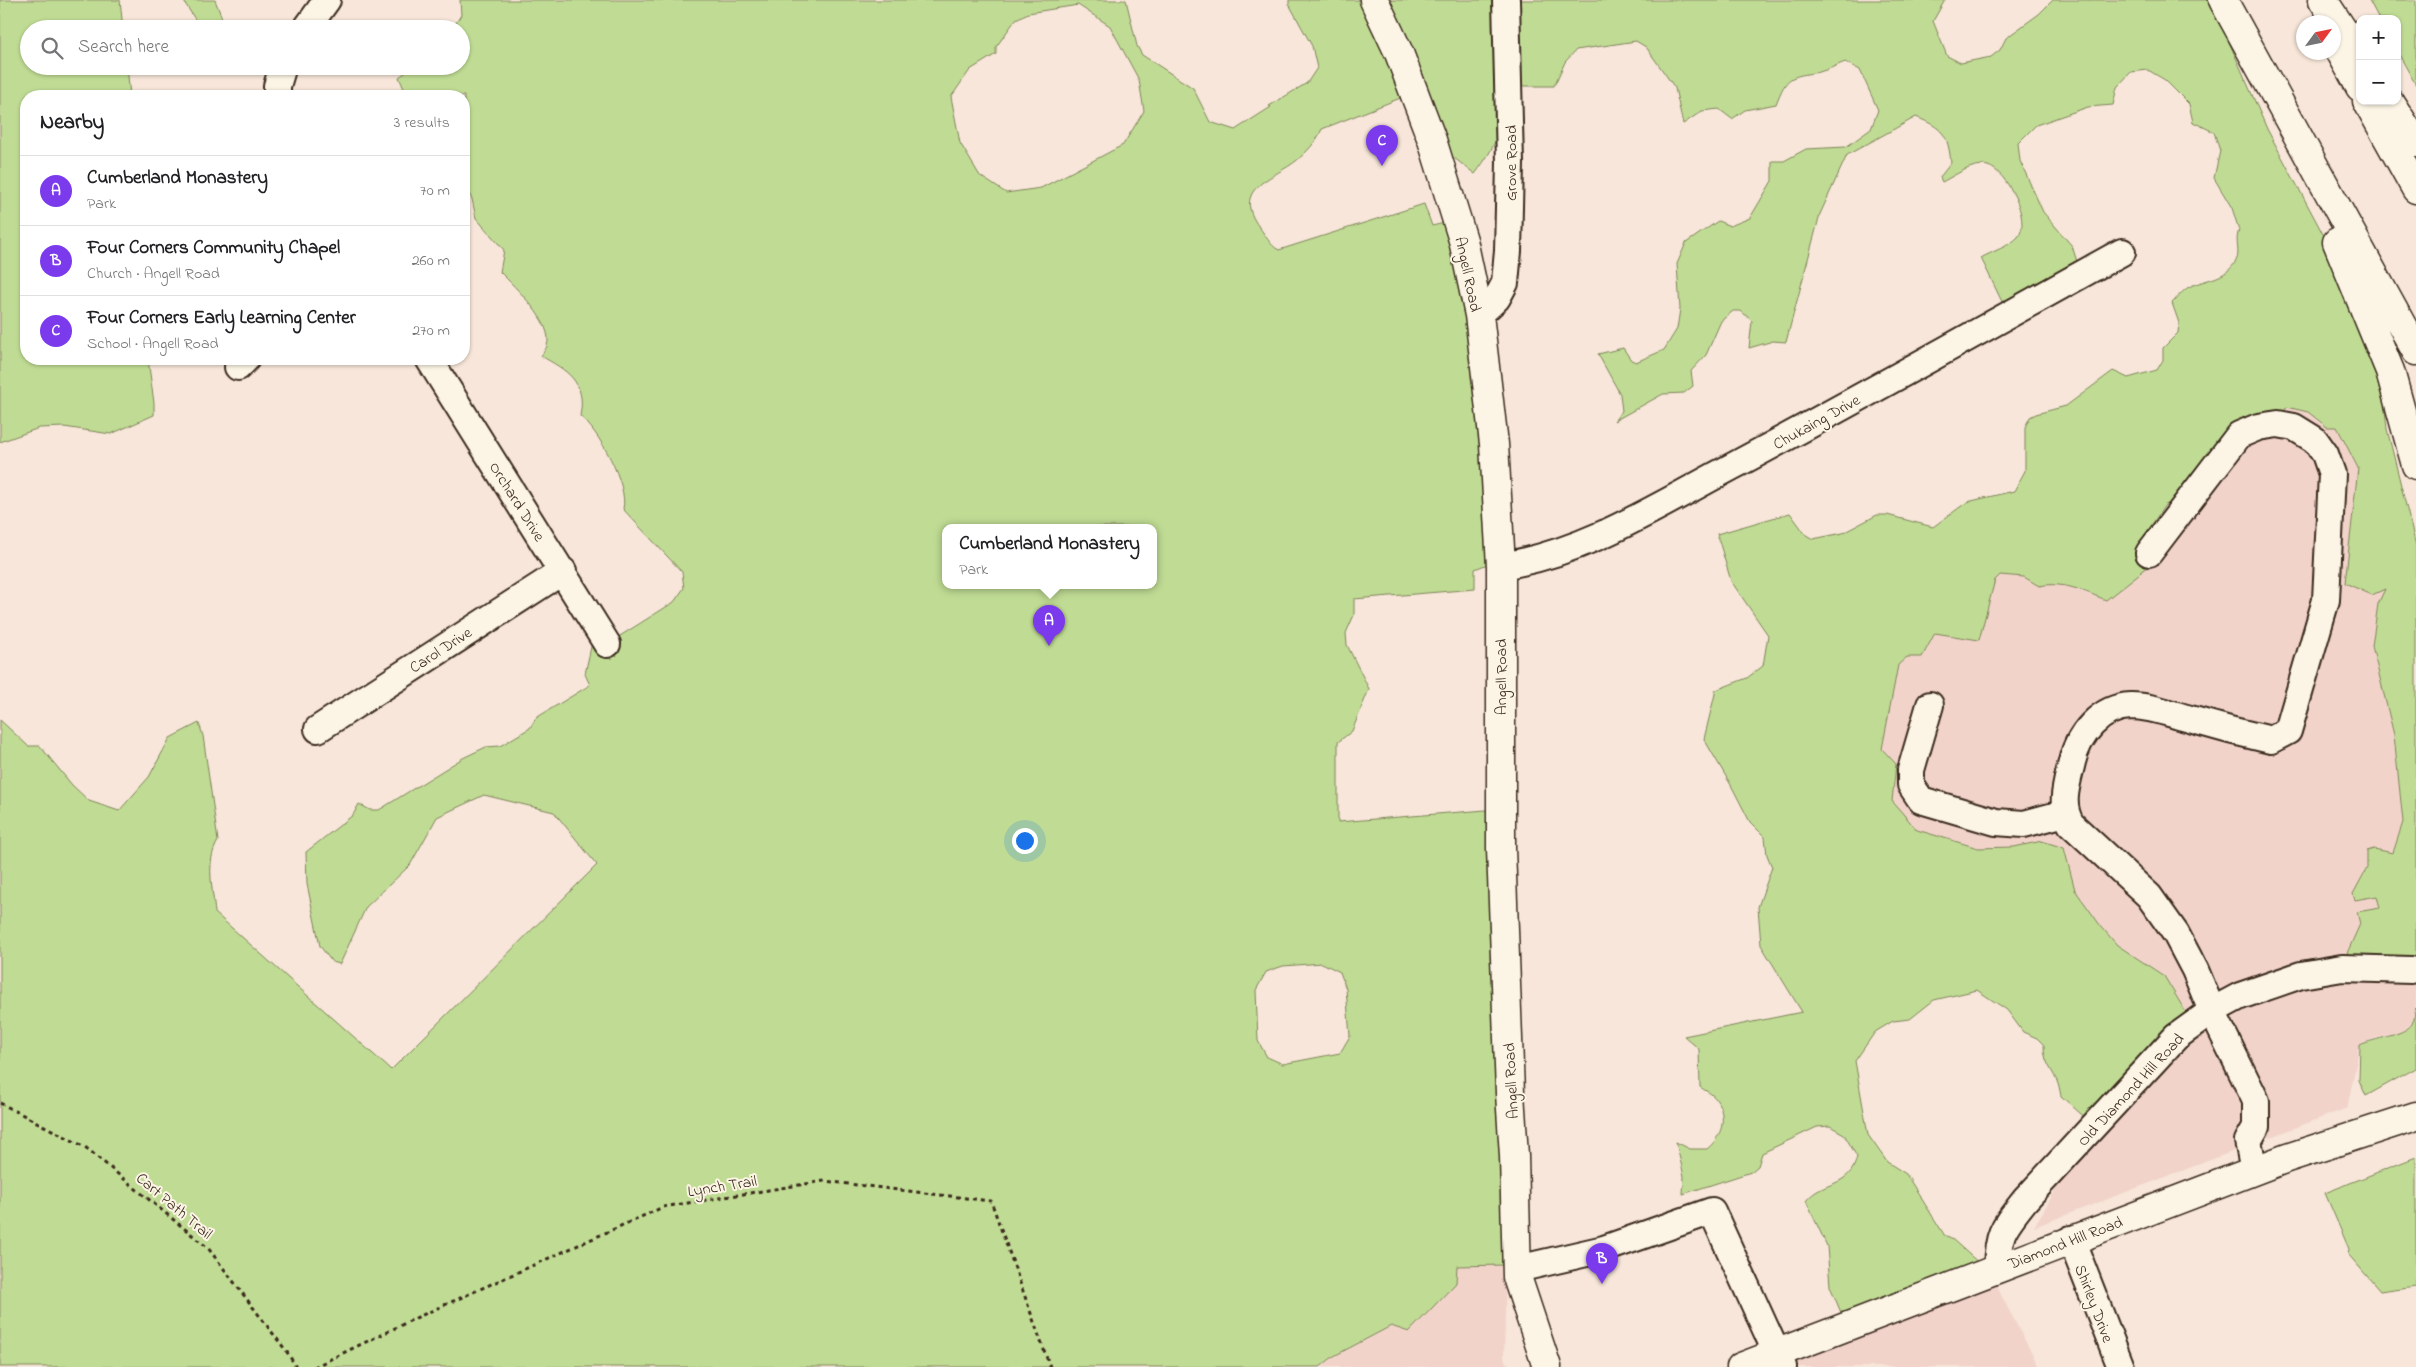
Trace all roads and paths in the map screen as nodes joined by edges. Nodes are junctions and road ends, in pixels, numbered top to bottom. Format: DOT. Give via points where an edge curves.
graph roads {
  1 [pos="327,0"];
  2 [pos="1374,0"];
  3 [pos="1506,0"];
  4 [pos="2223,0"];
  5 [pos="2312,0"];
  6 [pos="2323,0"];
  7 [pos="2320,15"];
  8 [pos="313,20"];
  9 [pos="2356,50"];
  10 [pos="2341,52"];
  11 [pos="280,75"];
  12 [pos="2356,80"];
  13 [pos="276,90"];
  14 [pos="2369,105"];
  15 [pos="2392,105"];
  16 [pos="2281,107"];
  17 [pos="2416,142"];
  18 [pos="2416,189"];
  19 [pos="2122,252"];
  20 [pos="1478,315"];
  21 [pos="2416,351"];
  22 [pos="433,365"];
  23 [pos="2416,465"];
  24 [pos="2149,553"];
  25 [pos="1501,566"];
  26 [pos="563,571"];
  27 [pos="607,644"];
  28 [pos="1930,705"];
  29 [pos="318,728"];
  30 [pos="2064,813"];
  31 [pos="2410,970"];
  32 [pos="2212,1011"];
  33 [pos="0,1103"];
  34 [pos="2416,1103"];
  35 [pos="2404,1120"];
  36 [pos="2254,1170"];
  37 [pos="2071,1239"];
  38 [pos="1997,1268"];
  39 [pos="1517,1269"];
  40 [pos="1780,1360"];
  41 [pos="296,1367"];
  42 [pos="314,1367"];
  43 [pos="1050,1367"];
  44 [pos="1546,1367"];
  45 [pos="1741,1367"];
  46 [pos="2121,1367"];
  1 -- 8 [label="street"];
  2 -- 20 [label="main road, Angell Road" via="1399,53 1432,140 1463,240"];
  3 -- 20 [label="street, Grove Road" via="1510,163 1505,283 1497,298"];
  4 -- 16 [label="main road"];
  5 -- 7 [label="main road"];
  6 -- 9 [label="main road"];
  10 -- 12 [label="main road"];
  11 -- 13 [label="street"];
  14 -- 18 [label="main road"];
  15 -- 17 [label="main road"];
  16 -- 21 [label="main road"];
  16 -- 23 [label="main road" via="2383,353"];
  19 -- 25 [label="street, Chukaing Drive" via="1596,539 1547,557"];
  20 -- 25 [label="main road, Angell Road" via="1494,444"];
  22 -- 26 [label="street, Orchard Drive"];
  24 -- 30 [label="street" via="2238,435 2271,425 2294,427 2315,440 2325,454 2332,474 2326,600 2288,731 2271,740 2153,709 2129,706 2111,712 2088,726 2074,749"];
  25 -- 39 [label="main road, Angell Road" via="1500,848"];
  26 -- 27 [label="street, Orchard Drive"];
  26 -- 29 [label="street, Carol Drive"];
  28 -- 30 [label="street" via="1911,770 1911,785 1921,800 1996,822 2024,824"];
  30 -- 32 [label="street" via="2071,824 2149,896 2176,934"];
  31 -- 32 [label="street, Old Diamond Hill Road" via="2342,968 2301,975 2240,996"];
  32 -- 36 [label="street" via="2256,1101 2256,1127 2248,1141"];
  32 -- 38 [label="street, Old Diamond Hill Road" via="2176,1037 2025,1200 1998,1242"];
  33 -- 41 [label="path, Cart Path Trail" via="85,1147 208,1248"];
  34 -- 35 [label="main road, Diamond Hill Road"];
  35 -- 36 [label="main road, Diamond Hill Road"];
  36 -- 37 [label="main road, Diamond Hill Road"];
  37 -- 38 [label="main road, Diamond Hill Road"];
  37 -- 46 [label="street, Shirley Drive"];
  38 -- 40 [label="main road, Diamond Hill Road"];
  39 -- 40 [label="street" via="1604,1248 1712,1211"];
  39 -- 44 [label="main road, Angell Road"];
  40 -- 45 [label="main road, Diamond Hill Road"];
  42 -- 43 [label="path, Lynch Trail" via="663,1207 824,1181 991,1200"];
}
